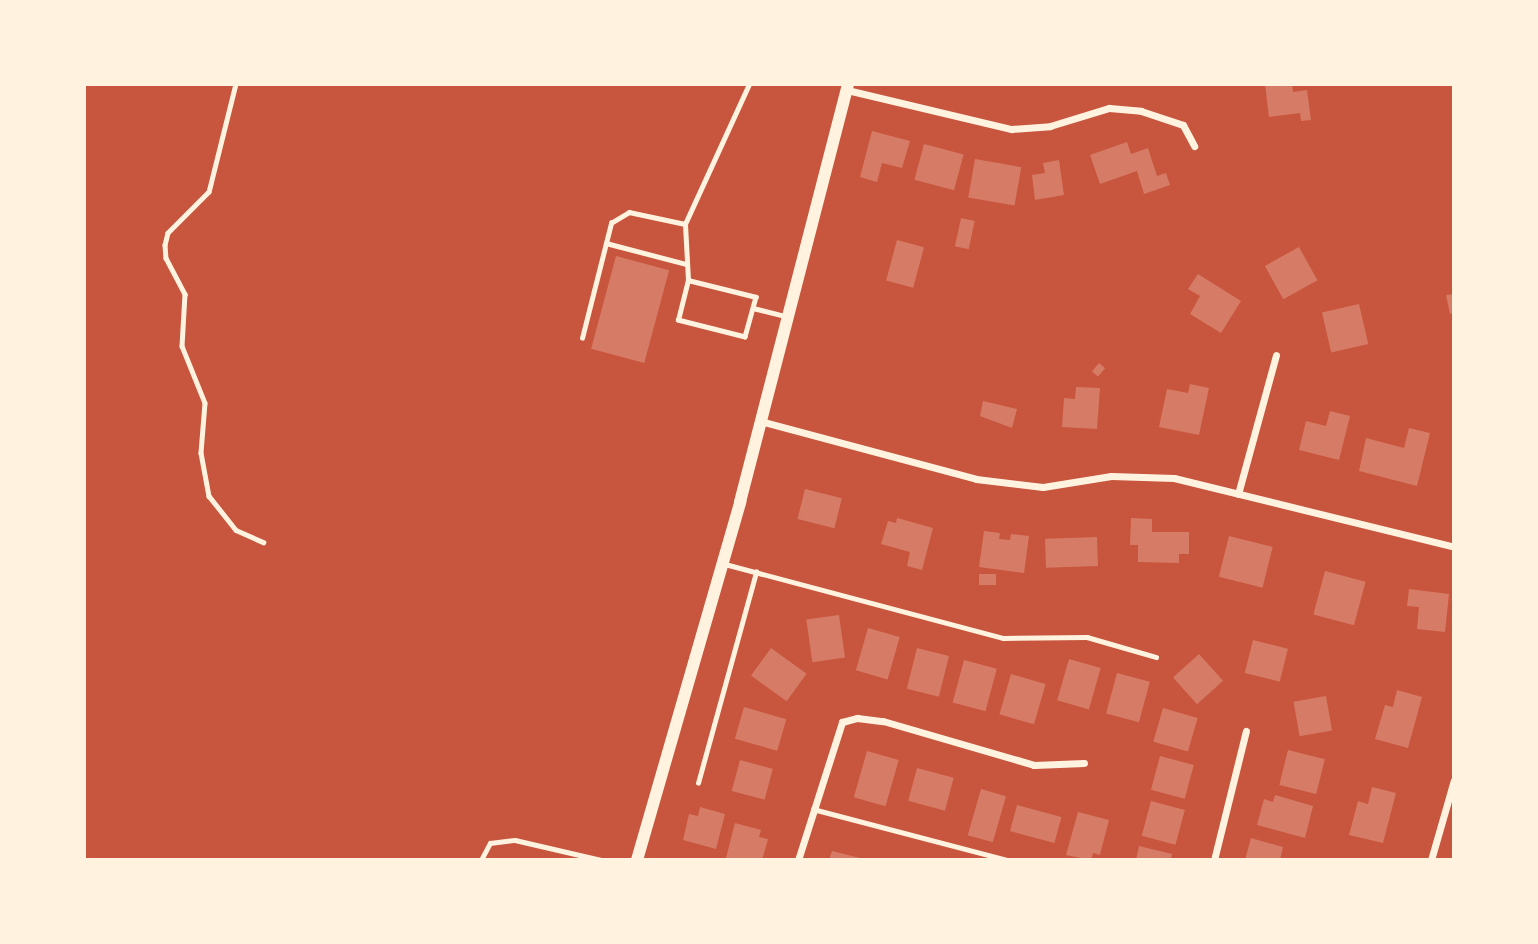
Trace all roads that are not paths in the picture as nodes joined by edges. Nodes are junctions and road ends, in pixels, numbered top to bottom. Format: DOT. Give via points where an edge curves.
graph roads {
  1 [pos="236,84"];
  2 [pos="749,84"];
  3 [pos="848,87"];
  4 [pos="1194,146"];
  5 [pos="685,224"];
  6 [pos="606,243"];
  7 [pos="686,264"];
  8 [pos="688,280"];
  9 [pos="753,307"];
  10 [pos="787,316"];
  11 [pos="582,338"];
  12 [pos="1276,355"];
  13 [pos="759,421"];
  14 [pos="1238,494"];
  15 [pos="263,542"];
  16 [pos="1454,547"];
  17 [pos="723,563"];
  18 [pos="756,572"];
  19 [pos="1156,657"];
  20 [pos="1246,731"];
  21 [pos="1084,763"];
  22 [pos="1454,780"];
  23 [pos="698,783"];
  24 [pos="813,809"];
  25 [pos="481,860"];
  26 [pos="601,860"];
  27 [pos="637,860"];
  28 [pos="798,860"];
  29 [pos="1008,860"];
  30 [pos="1214,860"];
  31 [pos="1431,860"];
  1 -- 15 [label="lane" via="209,192 168,233 166,258 185,294 182,346 205,403 201,453 209,496 236,530"];
  2 -- 5 [label="lane"];
  3 -- 4 [label="street" via="1011,129 1050,126 1109,108 1141,111 1183,125"];
  3 -- 10 [label="main road"];
  5 -- 6 [label="lane" via="629,212 611,223"];
  5 -- 7 [label="lane"];
  6 -- 7 [label="lane"];
  6 -- 11 [label="lane"];
  7 -- 8 [label="lane"];
  8 -- 9 [label="lane" via="756,297"];
  8 -- 9 [label="lane" via="678,320 745,337"];
  9 -- 10 [label="lane"];
  10 -- 13 [label="main road"];
  12 -- 14 [label="street"];
  13 -- 14 [label="street" via="976,479 1043,487 1111,476 1174,478"];
  13 -- 17 [label="main road"];
  14 -- 16 [label="street"];
  17 -- 18 [label="lane"];
  17 -- 27 [label="main road"];
  18 -- 19 [label="lane" via="1003,638 1087,637"];
  18 -- 23 [label="lane"];
  20 -- 30 [label="street"];
  21 -- 24 [label="street" via="1034,765 883,721 857,718 842,722 835,736"];
  22 -- 31 [label="street"];
  24 -- 28 [label="street"];
  24 -- 29 [label="lane"];
  25 -- 26 [label="lane" via="490,843 515,840"];
}
